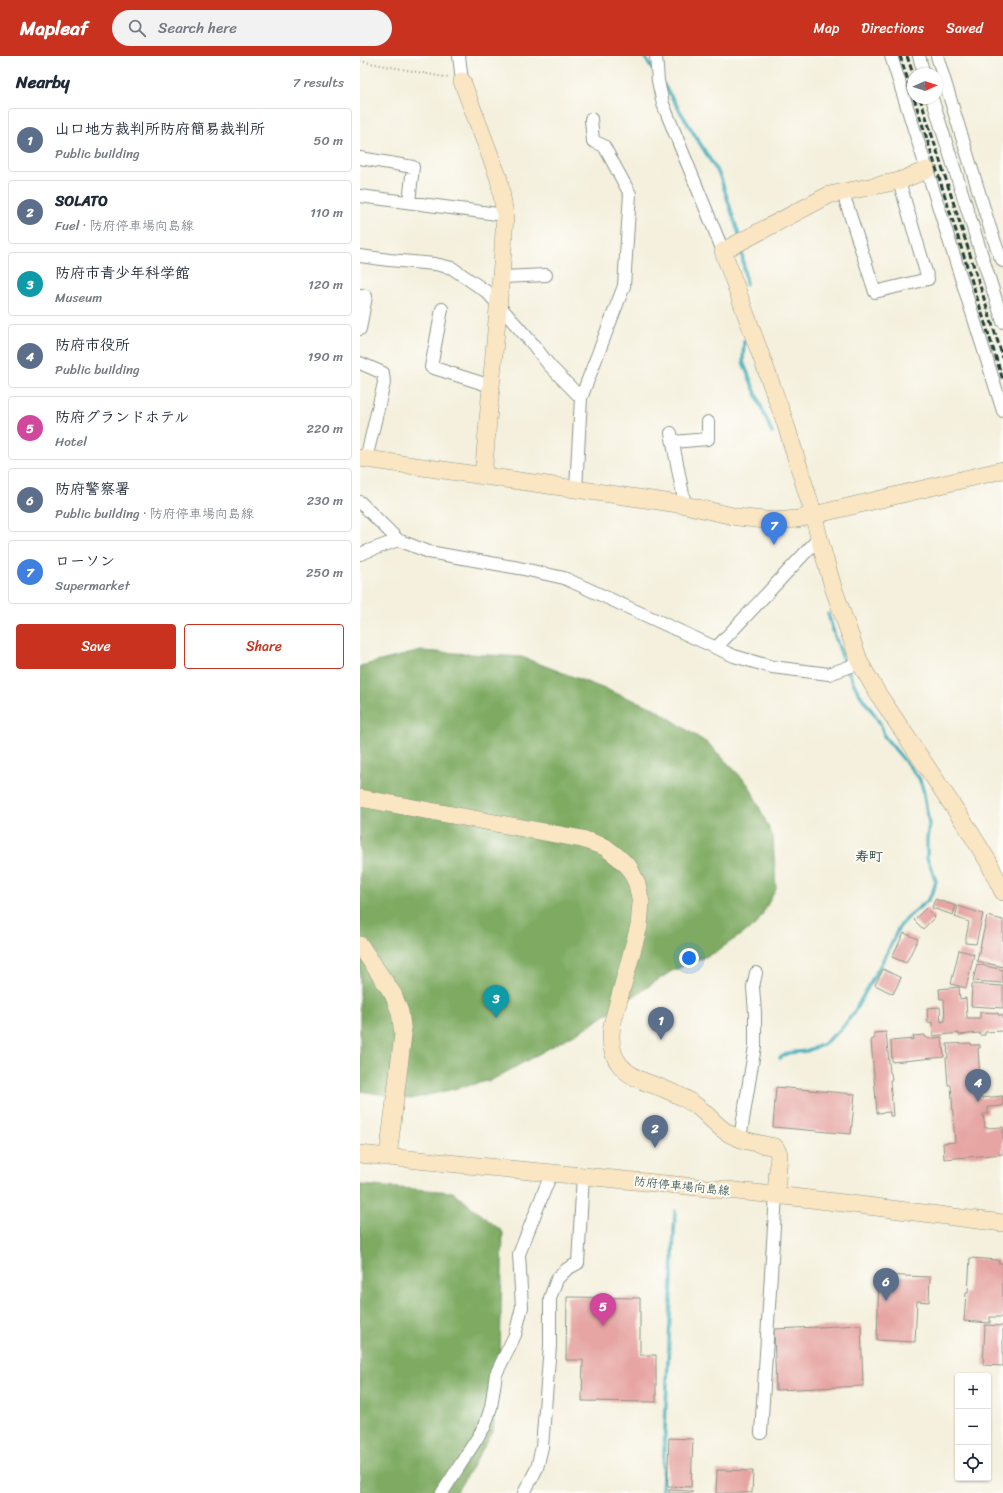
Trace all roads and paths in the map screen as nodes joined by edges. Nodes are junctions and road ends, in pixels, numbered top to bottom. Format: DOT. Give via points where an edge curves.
graph roads {
  1 [pos="459,56"];
  2 [pos="891,56"];
  3 [pos="919,56"];
  4 [pos="937,56"];
  5 [pos="360,61"];
  6 [pos="657,61"];
  7 [pos="922,68"];
  8 [pos="462,81"];
  9 [pos="934,104"];
  10 [pos="591,119"];
  11 [pos="360,158"];
  12 [pos="927,170"];
  13 [pos="899,181"];
  14 [pos="843,193"];
  15 [pos="360,196"];
  16 [pos="409,202"];
  17 [pos="505,215"];
  18 [pos="735,245"];
  19 [pos="360,256"];
  20 [pos="1003,261"];
  21 [pos="546,275"];
  22 [pos="501,277"];
  23 [pos="360,295"];
  24 [pos="498,305"];
  25 [pos="442,309"];
  26 [pos="1003,322"];
  27 [pos="360,329"];
  28 [pos="360,362"];
  29 [pos="491,386"];
  30 [pos="581,398"];
  31 [pos="1003,412"];
  32 [pos="708,422"];
  33 [pos="363,459"];
  34 [pos="1003,470"];
  35 [pos="483,476"];
  36 [pos="576,489"];
  37 [pos="360,502"];
  38 [pos="686,506"];
  39 [pos="814,516"];
  40 [pos="819,538"];
  41 [pos="398,540"];
  42 [pos="360,554"];
  43 [pos="716,648"];
  44 [pos="860,663"];
  45 [pos="360,798"];
  46 [pos="1003,892"];
  47 [pos="360,945"];
  48 [pos="756,973"];
  49 [pos="740,1138"];
  50 [pos="360,1154"];
  51 [pos="388,1157"];
  52 [pos="551,1174"];
  53 [pos="583,1176"];
  54 [pos="776,1195"];
  55 [pos="1003,1223"];
  56 [pos="761,1433"];
  57 [pos="442,1493"];
  58 [pos="524,1493"];
  1 -- 8 [label="street"];
  2 -- 12 [label="street"];
  3 -- 7 [label="street"];
  4 -- 20 [label="street" via="990,228"];
  5 -- 8 [label="path"];
  6 -- 18 [label="street" via="663,104"];
  8 -- 17 [label="street" via="499,179"];
  9 -- 26 [label="street"];
  10 -- 30 [label="street" via="593,141 604,146 630,194 624,286"];
  11 -- 16 [label="street" via="414,167"];
  12 -- 13 [label="street"];
  12 -- 31 [label="street"];
  13 -- 14 [label="street"];
  13 -- 14 [label="street" via="928,279 874,292"];
  14 -- 18 [label="street" via="830,195"];
  15 -- 16 [label="street"];
  16 -- 17 [label="street"];
  17 -- 22 [label="street"];
  18 -- 39 [label="street"];
  19 -- 24 [label="street" via="452,268 487,292"];
  21 -- 22 [label="street"];
  22 -- 24 [label="street"];
  23 -- 27 [label="street" via="366,296"];
  24 -- 29 [label="street"];
  24 -- 30 [label="street" via="548,365"];
  25 -- 29 [label="street" via="431,367"];
  28 -- 33 [label="street" via="383,373 384,383"];
  29 -- 35 [label="street"];
  30 -- 36 [label="street"];
  32 -- 38 [label="street" via="708,439 672,437"];
  33 -- 35 [label="street"];
  34 -- 39 [label="street"];
  35 -- 36 [label="street"];
  36 -- 38 [label="street"];
  37 -- 41 [label="street"];
  38 -- 39 [label="street" via="737,517 774,521"];
  39 -- 40 [label="street"];
  40 -- 43 [label="street"];
  40 -- 44 [label="street"];
  41 -- 42 [label="street"];
  41 -- 43 [label="street" via="429,552 564,578"];
  43 -- 44 [label="street" via="772,667 829,674"];
  44 -- 46 [label="street" via="988,861"];
  45 -- 49 [label="street" via="582,840 605,847 618,857 632,873 641,903 639,926 610,1039 619,1064 630,1075 671,1091 695,1105 728,1134"];
  47 -- 51 [label="street" via="394,994 403,1034"];
  48 -- 49 [label="street" via="753,987 755,1046"];
  49 -- 54 [label="street" via="775,1148 779,1154"];
  50 -- 51 [label="street, 防府停車場向島線"];
  51 -- 52 [label="street, 防府停車場向島線"];
  52 -- 53 [label="street, 防府停車場向島線"];
  52 -- 57 [label="street" via="519,1254 522,1307 515,1335 496,1374 485,1426"];
  53 -- 54 [label="street, 防府停車場向島線"];
  53 -- 58 [label="street" via="578,1263 567,1269 557,1280 550,1298 550,1346 542,1447 537,1468"];
  54 -- 55 [label="street, 防府停車場向島線"];
  54 -- 56 [label="street"];
}
